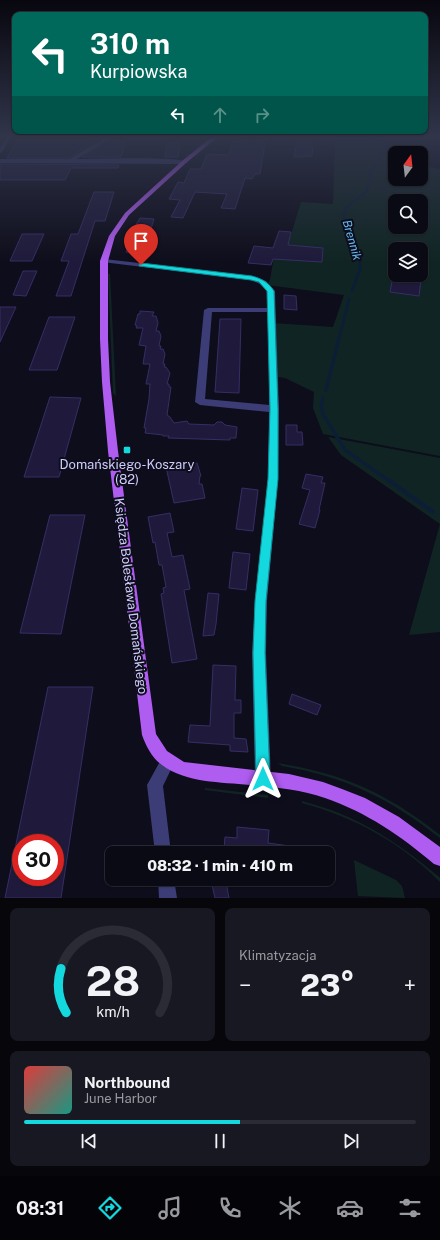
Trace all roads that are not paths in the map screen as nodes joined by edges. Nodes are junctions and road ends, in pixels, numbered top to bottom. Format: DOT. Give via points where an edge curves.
graph roads {
  1 [pos="167,178"];
  2 [pos="104,261"];
  3 [pos="271,310"];
  4 [pos="274,409"];
  5 [pos="168,761"];
  6 [pos="263,779"];
  7 [pos="162,846"];
  8 [pos="440,858"];
  9 [pos="167,886"];
  10 [pos="168,898"];
  1 -- 2 [label="main road, Księdza Bolesława Domańskiego" via="124,218 112,236"];
  2 -- 3 [label="street" via="252,278 267,285 271,291"];
  2 -- 5 [label="main road, Księdza Bolesława Domańskiego" via="107,389 147,723 156,750"];
  3 -- 4 [label="street"];
  3 -- 4 [label="street" via="208,310 200,402"];
  4 -- 6 [label="street" via="273,479 261,601"];
  5 -- 6 [label="main road" via="183,769"];
  5 -- 7 [label="street" via="155,785"];
  6 -- 8 [label="main road" via="325,790 349,799 400,827"];
  9 -- 10 [label="street"];
}
